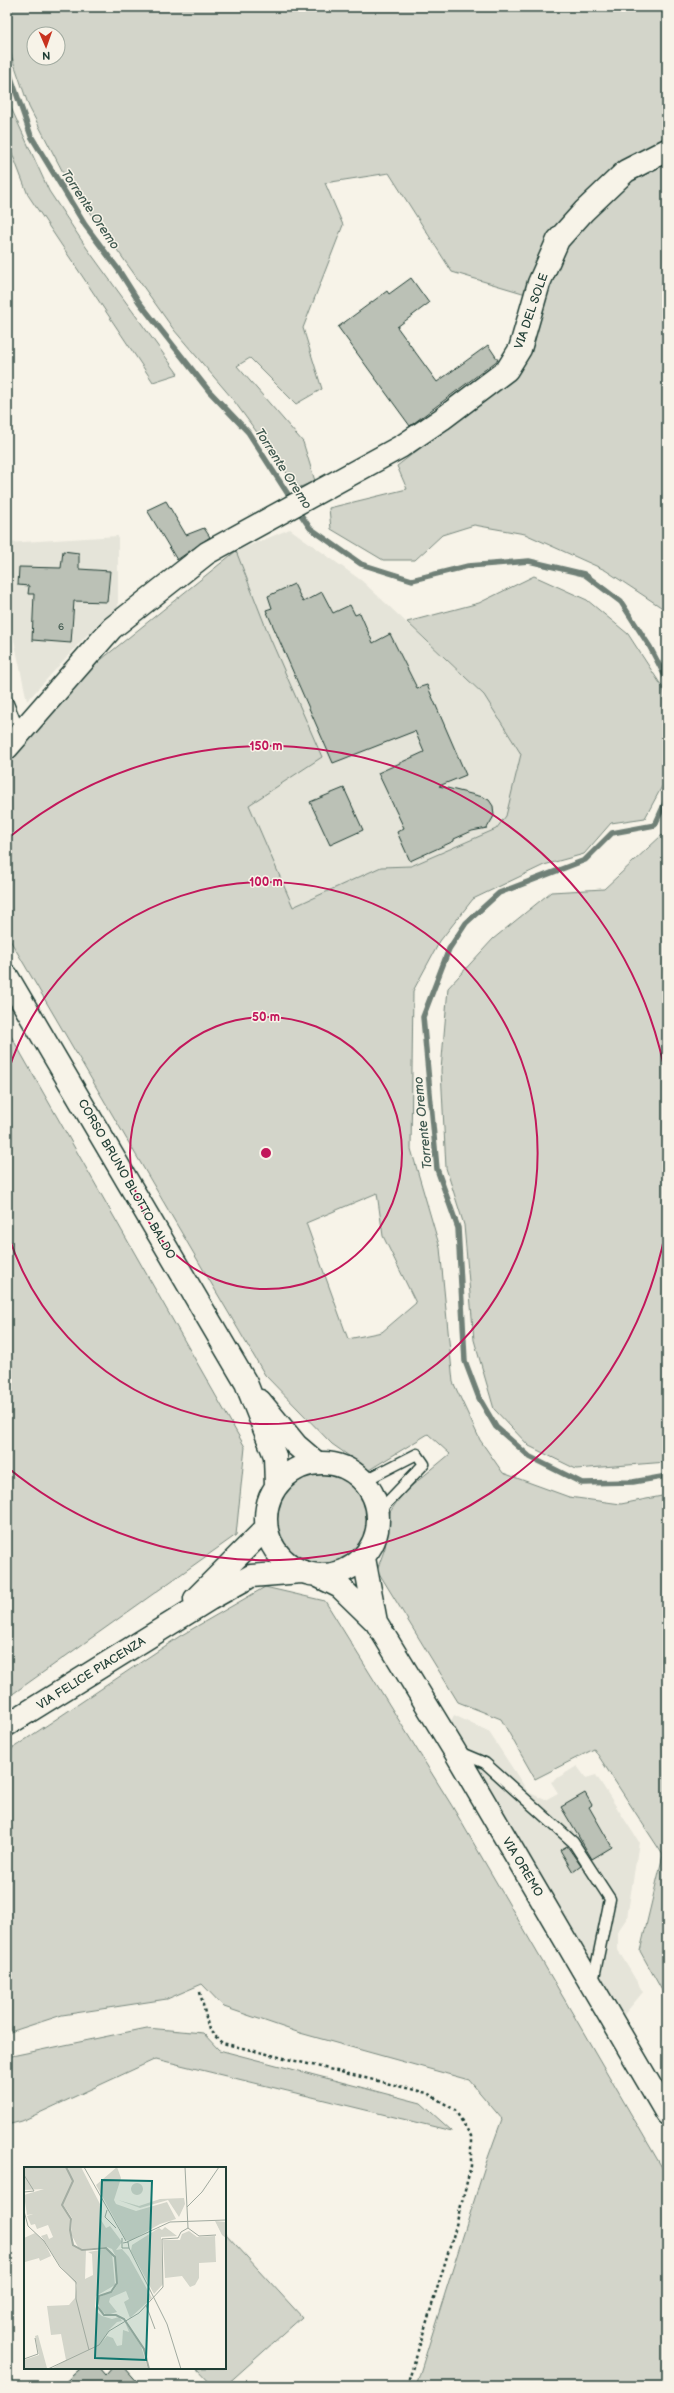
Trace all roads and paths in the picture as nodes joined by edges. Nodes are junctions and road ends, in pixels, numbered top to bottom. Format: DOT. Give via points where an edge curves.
graph roads {
  1 [pos="667,150"];
  2 [pos="7,701"];
  3 [pos="14,740"];
  4 [pos="7,976"];
  5 [pos="246,1383"];
  6 [pos="317,1463"];
  7 [pos="364,1481"];
  8 [pos="276,1486"];
  9 [pos="378,1512"];
  10 [pos="266,1528"];
  11 [pos="364,1558"];
  12 [pos="309,1574"];
  13 [pos="175,1621"];
  14 [pos="376,1622"];
  15 [pos="7,1725"];
  16 [pos="454,1750"];
  17 [pos="592,1984"];
  18 [pos="200,1992"];
  19 [pos="667,2114"];
  20 [pos="407,2386"];
  1 -- 3 [label="main road, VIA DEL SOLE" via="626,171 584,210 558,240 539,283 520,349 507,370 402,446 206,553 112,628"];
  2 -- 3 [label="lane"];
  4 -- 5 [label="main road, CORSO BRUNO BLOTTO BALDO"];
  5 -- 6 [label="main road, CORSO BRUNO BLOTTO BALDO" via="296,1445"];
  5 -- 8 [label="main road, CORSO BRUNO BLOTTO BALDO" via="275,1456"];
  6 -- 7 [label="main road" via="334,1464"];
  6 -- 8 [label="main road" via="288,1474"];
  7 -- 9 [label="main road" via="373,1496"];
  7 -- 9 [label="lane" via="417,1454 424,1464"];
  8 -- 10 [label="main road" via="265,1513"];
  9 -- 11 [label="main road" via="378,1528 373,1544"];
  10 -- 12 [label="main road" via="277,1555 288,1565"];
  10 -- 13 [label="main road, VIA FELICE PIACENZA" via="252,1539"];
  11 -- 12 [label="main road" via="340,1572"];
  11 -- 14 [label="main road, VIA OREMO"];
  12 -- 13 [label="main road, VIA FELICE PIACENZA" via="251,1576"];
  12 -- 14 [label="main road, VIA OREMO" via="340,1588"];
  13 -- 15 [label="main road, VIA FELICE PIACENZA"];
  14 -- 16 [label="main road, VIA OREMO"];
  16 -- 17 [label="main road, VIA OREMO"];
  16 -- 17 [label="lane" via="485,1763 573,1842 610,1899"];
  17 -- 19 [label="main road, VIA OREMO"];
  18 -- 20 [label="path" via="208,2030 222,2043 427,2093 455,2110 471,2136 469,2173 453,2237"];
}
